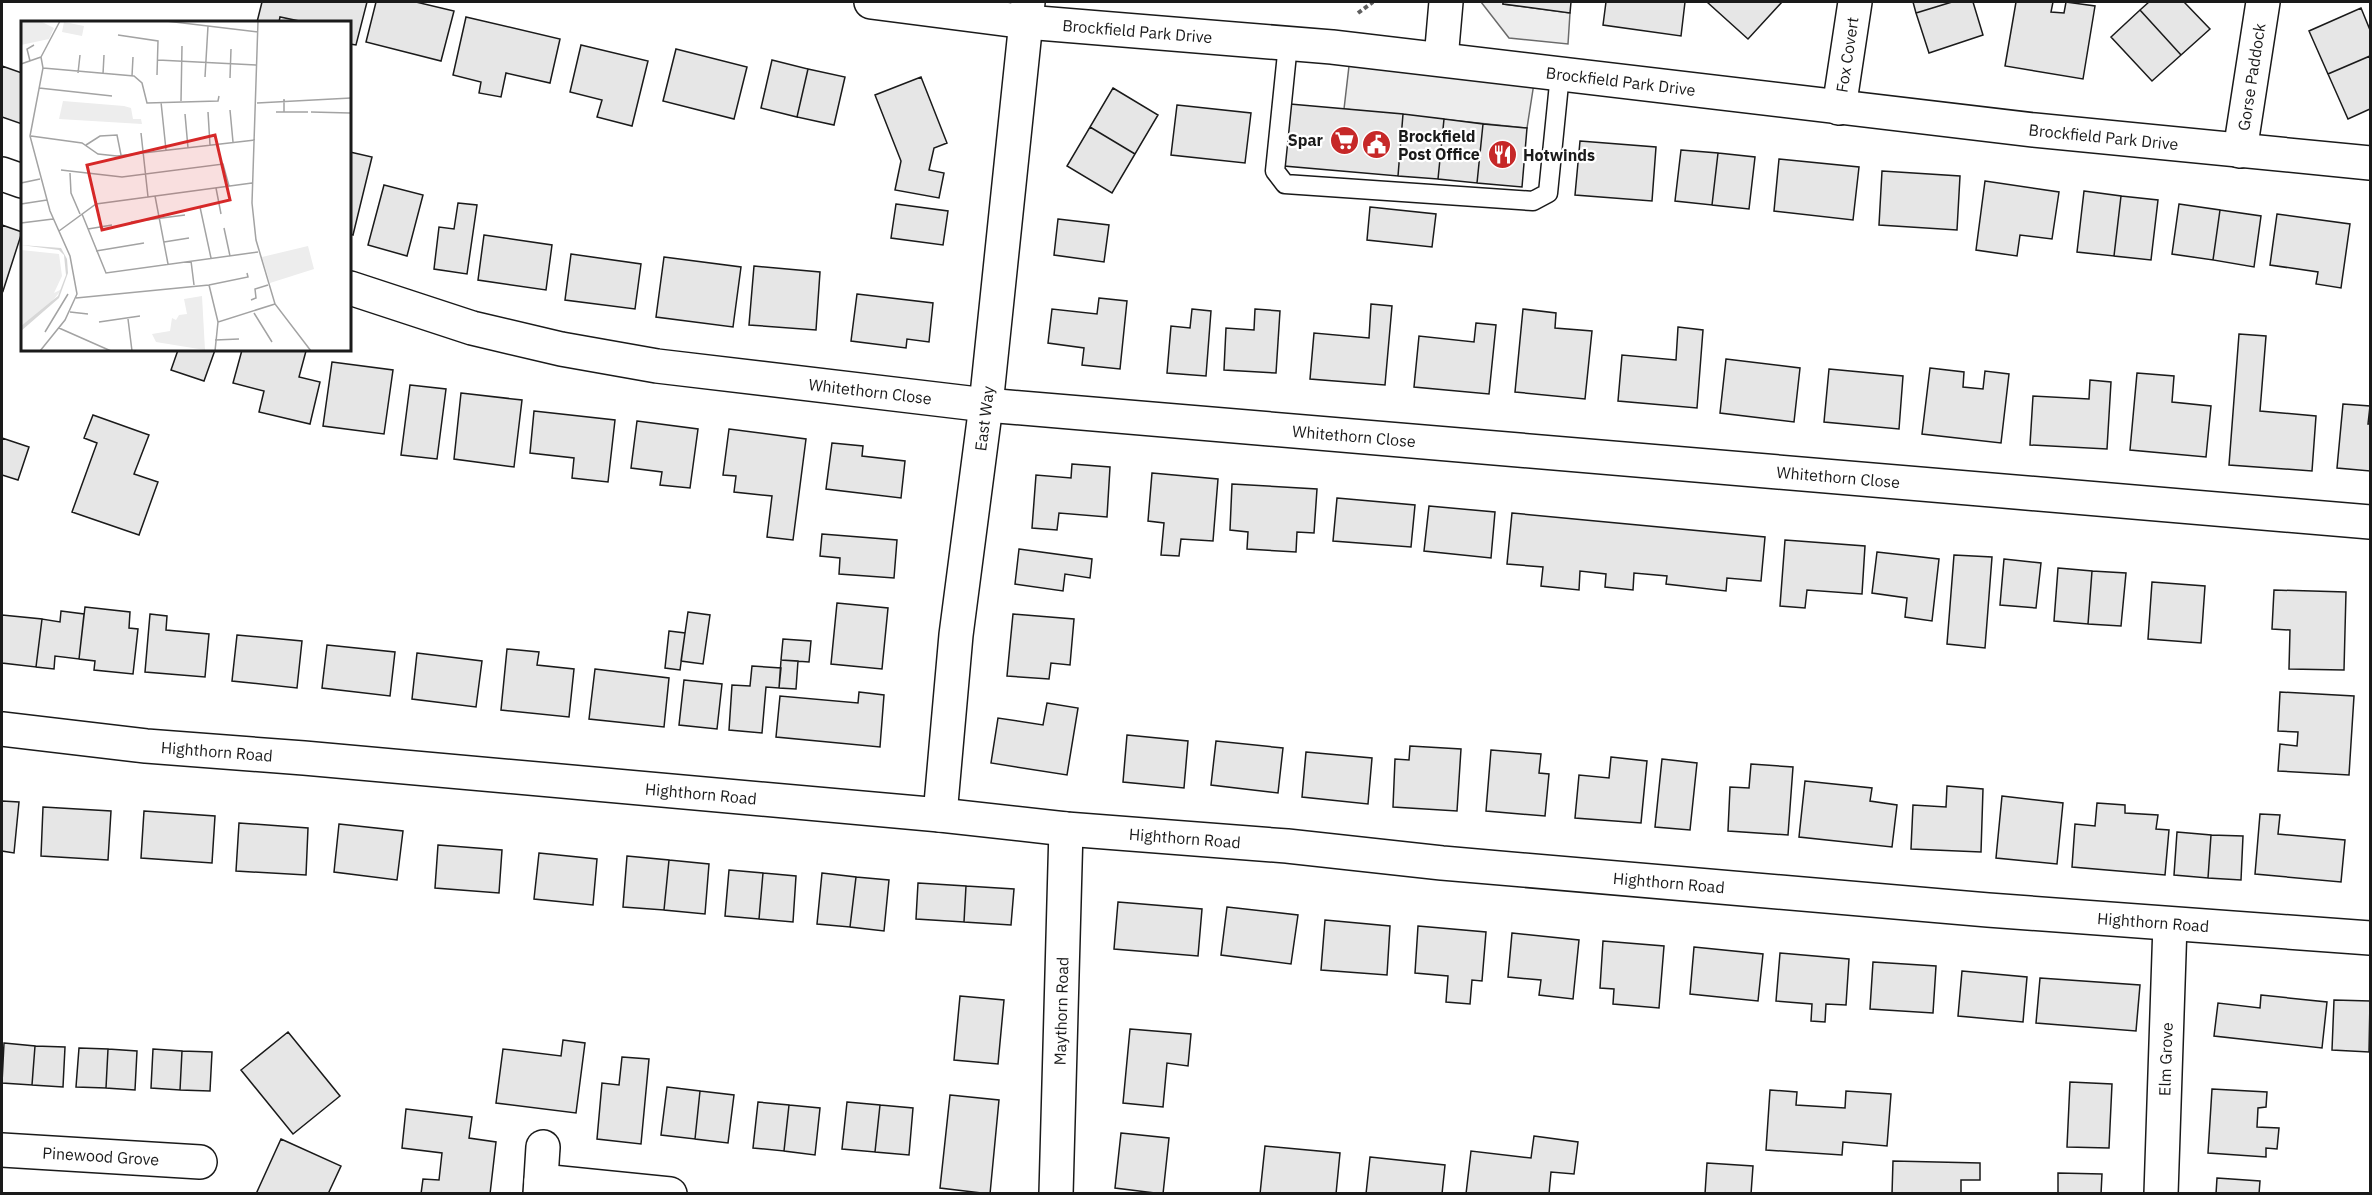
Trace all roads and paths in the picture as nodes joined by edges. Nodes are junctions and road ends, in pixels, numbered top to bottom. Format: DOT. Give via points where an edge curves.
graph roads {
  1 [pos="871,2"];
  2 [pos="1446,2"];
  3 [pos="1855,2"];
  4 [pos="2263,2"];
  5 [pos="1027,12"];
  6 [pos="1288,44"];
  7 [pos="1441,59"];
  8 [pos="1560,74"];
  9 [pos="1839,108"];
  10 [pos="2240,151"];
  11 [pos="2370,163"];
  12 [pos="2,174"];
  13 [pos="21,181"];
  14 [pos="351,288"];
  15 [pos="986,405"];
  16 [pos="2370,522"];
  17 [pos="2,729"];
  18 [pos="940,815"];
  19 [pos="1066,829"];
  20 [pos="2170,924"];
  21 [pos="2370,938"];
  22 [pos="543,1148"];
  23 [pos="2,1150"];
  24 [pos="200,1162"];
  25 [pos="541,1187"];
  26 [pos="670,1194"];
  27 [pos="1056,1194"];
  28 [pos="2161,1194"];
  1 -- 5 [label="street, Brockfield Park Drive"];
  2 -- 7 [label="street"];
  3 -- 9 [label="street, Fox Covert"];
  4 -- 10 [label="street, Gorse Paddock"];
  5 -- 6 [label="street, Brockfield Park Drive"];
  5 -- 15 [label="street, East Way"];
  6 -- 7 [label="street, Brockfield Park Drive"];
  6 -- 8 [label="lane" via="1275,171 1285,184 1533,201 1548,193"];
  7 -- 8 [label="street, Brockfield Park Drive"];
  8 -- 9 [label="street, Brockfield Park Drive"];
  9 -- 10 [label="street, Brockfield Park Drive"];
  10 -- 11 [label="street, Brockfield Park Drive"];
  12 -- 13 [label="street"];
  14 -- 15 [label="street, Whitethorn Close" via="472,328 561,349 657,366"];
  15 -- 16 [label="street, Whitethorn Close"];
  15 -- 18 [label="street, East Way" via="956,635"];
  17 -- 18 [label="street, Highthorn Road" via="146,746"];
  18 -- 19 [label="street, Highthorn Road"];
  19 -- 20 [label="street, Highthorn Road"];
  19 -- 27 [label="street, Maythorn Road"];
  20 -- 21 [label="street, Highthorn Road"];
  20 -- 28 [label="street, Elm Grove"];
  22 -- 25 [label="street"];
  23 -- 24 [label="street, Pinewood Grove"];
  25 -- 26 [label="street"];
}
